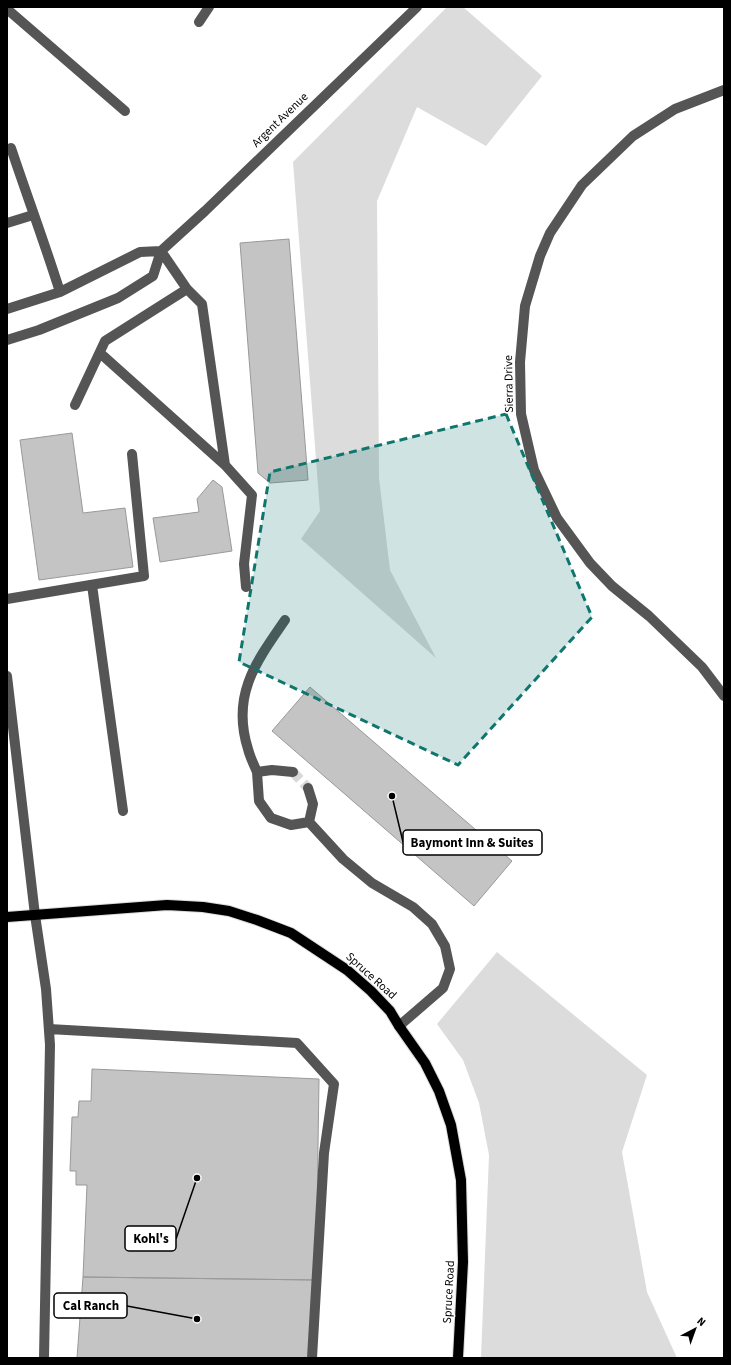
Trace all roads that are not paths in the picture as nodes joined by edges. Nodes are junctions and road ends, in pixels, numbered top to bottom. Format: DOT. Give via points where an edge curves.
graph roads {
  1 [pos="209,7"];
  2 [pos="417,7"];
  3 [pos="7,10"];
  4 [pos="199,22"];
  5 [pos="724,90"];
  6 [pos="125,111"];
  7 [pos="11,148"];
  8 [pos="33,215"];
  9 [pos="7,223"];
  10 [pos="161,251"];
  11 [pos="187,288"];
  12 [pos="60,292"];
  13 [pos="7,309"];
  14 [pos="7,340"];
  15 [pos="100,353"];
  16 [pos="75,406"];
  17 [pos="132,454"];
  18 [pos="225,465"];
  19 [pos="92,585"];
  20 [pos="246,586"];
  21 [pos="7,599"];
  22 [pos="285,620"];
  23 [pos="7,676"];
  24 [pos="724,696"];
  25 [pos="9,711"];
  26 [pos="257,772"];
  27 [pos="292,772"];
  28 [pos="308,788"];
  29 [pos="123,811"];
  30 [pos="309,822"];
  31 [pos="35,915"];
  32 [pos="7,917"];
  33 [pos="399,1026"];
  34 [pos="49,1029"];
  35 [pos="44,1358"];
  36 [pos="312,1358"];
  37 [pos="458,1358"];
  1 -- 4 [label="street"];
  2 -- 10 [label="street, Argent Avenue"];
  3 -- 6 [label="street"];
  5 -- 24 [label="street, Sierra Drive" via="675,109 633,136 582,185 550,233 540,256 526,306 520,362 521,414 534,470 557,518 590,563 702,667"];
  7 -- 8 [label="street"];
  8 -- 9 [label="street"];
  8 -- 12 [label="street"];
  10 -- 11 [label="street"];
  10 -- 12 [label="street" via="140,252"];
  10 -- 14 [label="street, Argent Avenue" via="153,276 118,298"];
  11 -- 15 [label="street" via="104,341"];
  11 -- 18 [label="street" via="202,304"];
  12 -- 13 [label="street"];
  15 -- 16 [label="street"];
  15 -- 18 [label="street"];
  17 -- 19 [label="street" via="144,576"];
  18 -- 20 [label="street" via="252,495 244,564"];
  19 -- 21 [label="street"];
  19 -- 29 [label="street"];
  22 -- 26 [label="street" via="253,669 243,697 242,725"];
  23 -- 25 [label="street"];
  25 -- 31 [label="street"];
  26 -- 27 [label="street"];
  26 -- 30 [label="street" via="258,801 271,818 291,825"];
  28 -- 30 [label="street" via="313,804"];
  30 -- 33 [label="street" via="372,883 413,907 432,924 445,946 450,969 443,988"];
  31 -- 32 [label="main road, Spruce Road"];
  31 -- 33 [label="main road, Spruce Road" via="167,905 223,910 257,920 291,933 347,970 390,1011"];
  31 -- 34 [label="street"];
  33 -- 37 [label="main road, Spruce Road" via="425,1063 439,1091 451,1126 461,1180 464,1262"];
  34 -- 35 [label="street"];
  34 -- 36 [label="street" via="297,1043 334,1084 324,1153"];
}
